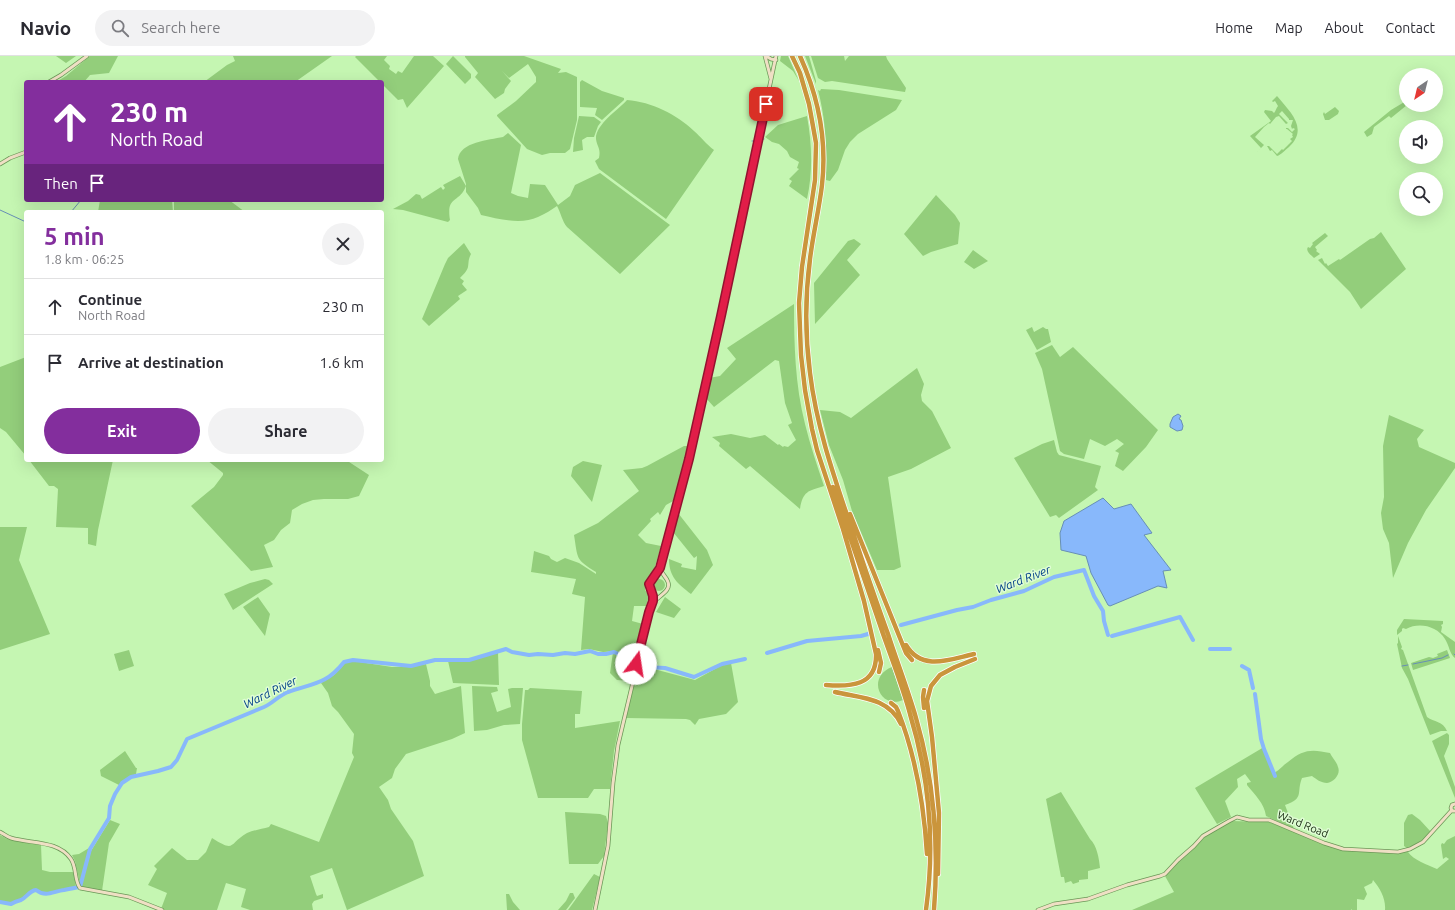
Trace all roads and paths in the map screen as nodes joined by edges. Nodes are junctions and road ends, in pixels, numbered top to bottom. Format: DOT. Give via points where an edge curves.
graph roads {
  1 [pos="87,56"];
  2 [pos="765,56"];
  3 [pos="771,56"];
  4 [pos="792,56"];
  5 [pos="800,56"];
  6 [pos="776,58"];
  7 [pos="52,80"];
  8 [pos="771,81"];
  9 [pos="24,153"];
  10 [pos="0,164"];
  11 [pos="805,390"];
  12 [pos="821,432"];
  13 [pos="660,568"];
  14 [pos="654,577"];
  15 [pos="664,577"];
  16 [pos="652,592"];
  17 [pos="661,594"];
  18 [pos="653,601"];
  19 [pos="864,601"];
  20 [pos="896,628"];
  21 [pos="912,660"];
  22 [pos="879,672"];
  23 [pos="826,685"];
  24 [pos="924,690"];
  25 [pos="835,692"];
  26 [pos="891,703"];
  27 [pos="932,745"];
  28 [pos="913,758"];
  29 [pos="1455,804"];
  30 [pos="1453,811"];
  31 [pos="0,832"];
  32 [pos="162,910"];
  33 [pos="595,910"];
  34 [pos="926,910"];
  35 [pos="934,910"];
  36 [pos="1038,910"];
  1 -- 7 [label="main road"];
  2 -- 6 [label="main road"];
  2 -- 8 [label="main road"];
  3 -- 6 [label="main road"];
  4 -- 11 [label="highway" via="809,104 816,158 800,303"];
  5 -- 12 [label="highway" via="814,94 823,140 822,184 810,256 806,315 810,375"];
  6 -- 8 [label="main road"];
  8 -- 13 [label="main road" via="692,444"];
  9 -- 10 [label="main road"];
  11 -- 19 [label="highway" via="817,450 844,529"];
  11 -- 34 [label="highway" via="822,456 901,685 914,731 928,809 930,876"];
  12 -- 20 [label="highway" via="843,498"];
  12 -- 35 [label="highway" via="919,729 935,822"];
  13 -- 14 [label="main road"];
  13 -- 15 [label="main road"];
  14 -- 15 [label="main road"];
  14 -- 16 [label="main road" via="649,584"];
  15 -- 17 [label="main road" via="669,586 666,592"];
  16 -- 17 [label="main road"];
  16 -- 18 [label="main road"];
  17 -- 18 [label="main road"];
  18 -- 33 [label="main road" via="617,749 608,849"];
  19 -- 22 [label="highway" via="880,658"];
  19 -- 23 [label="highway" via="876,649 875,666 868,677 857,684"];
  20 -- 21 [label="highway" via="906,653"];
  20 -- 27 [label="highway" via="907,648 930,662 975,657 940,675 931,686 926,706"];
  24 -- 27 [label="highway" via="924,704"];
  25 -- 28 [label="highway" via="873,699 891,710 903,729"];
  26 -- 28 [label="highway" via="898,711"];
  27 -- 35 [label="highway" via="940,840"];
  28 -- 34 [label="highway" via="926,831"];
  29 -- 30 [label="main road, Ward Road" via="1452,806"];
  30 -- 36 [label="main road, Ward Road" via="1423,842 1398,852 1343,849 1269,820 1237,818 1203,836 1165,874 1088,899 1054,904"];
  31 -- 32 [label="main road" via="10,838 48,844 66,854 74,865 79,887 129,897"];
}
